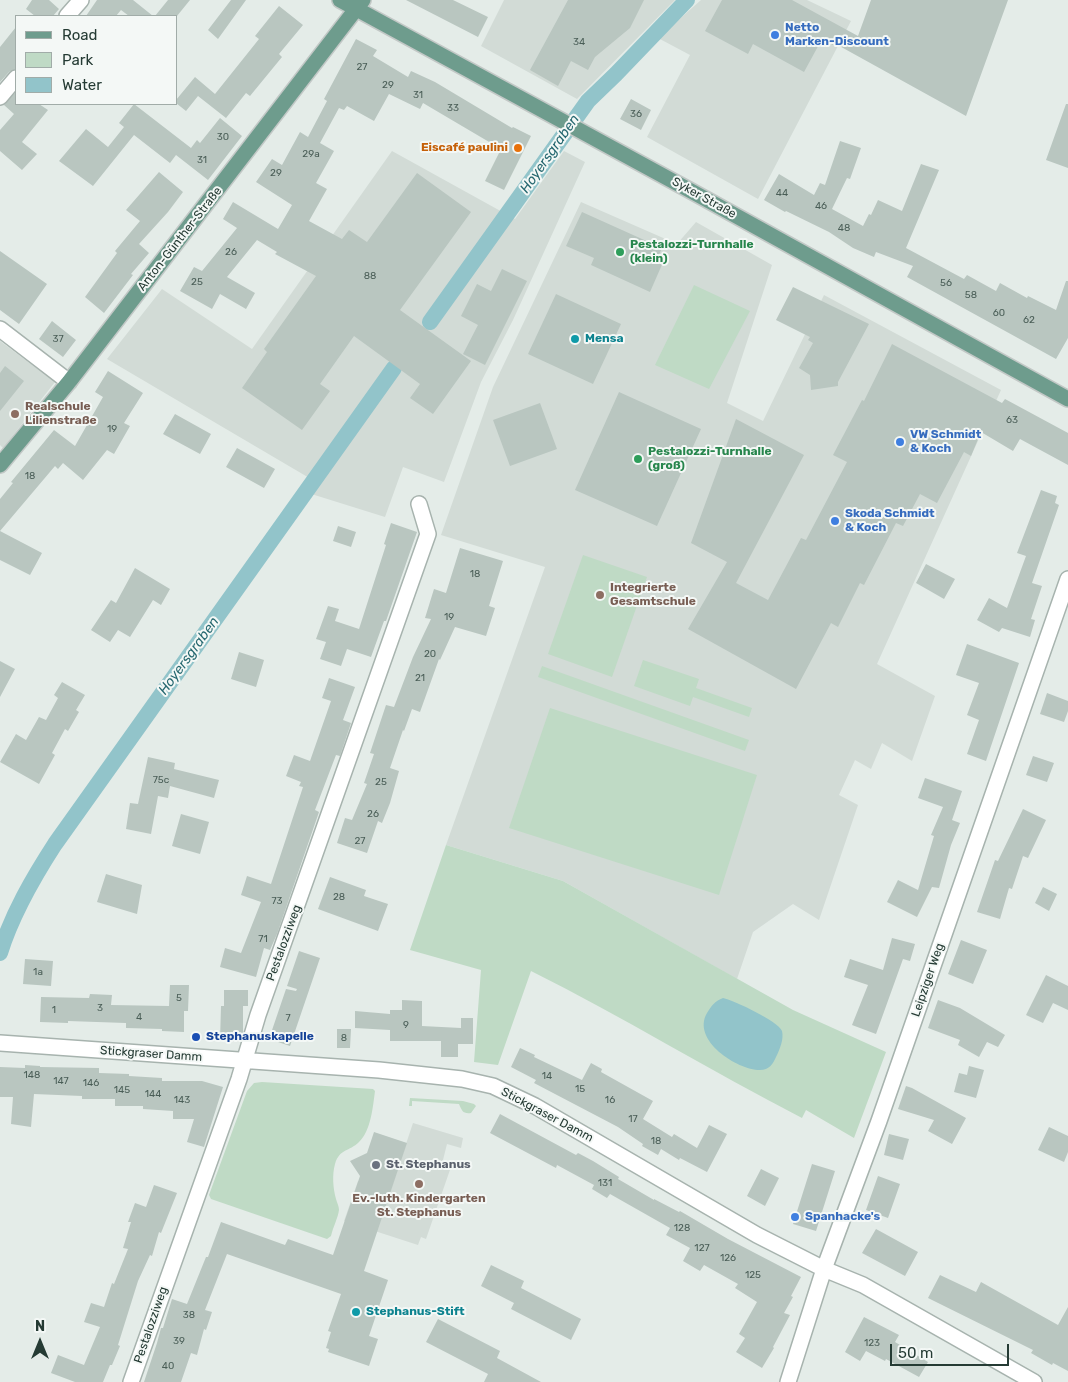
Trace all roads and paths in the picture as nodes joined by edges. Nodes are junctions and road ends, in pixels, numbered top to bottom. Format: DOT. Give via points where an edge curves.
graph roads {
  1 [pos="81,0"];
  2 [pos="340,0"];
  3 [pos="359,5"];
  4 [pos="68,15"];
  5 [pos="15,79"];
  6 [pos="0,97"];
  7 [pos="0,329"];
  8 [pos="68,382"];
  9 [pos="1068,399"];
  10 [pos="0,465"];
  11 [pos="419,504"];
  12 [pos="1068,579"];
  13 [pos="0,1042"];
  14 [pos="244,1061"];
  15 [pos="824,1269"];
  16 [pos="131,1382"];
  17 [pos="788,1382"];
  18 [pos="1034,1382"];
  1 -- 4 [label="street"];
  2 -- 3 [label="main road, Syker Straße"];
  3 -- 8 [label="main road, Anton-Günther-Straße"];
  3 -- 9 [label="main road, Syker Straße" via="558,119"];
  5 -- 6 [label="street"];
  7 -- 8 [label="street"];
  8 -- 10 [label="main road, Anton-Günther-Straße"];
  11 -- 14 [label="street, Pestalozziweg" via="428,534"];
  12 -- 15 [label="street, Leipziger Weg"];
  13 -- 14 [label="street, Stickgraser Damm"];
  14 -- 15 [label="street, Stickgraser Damm" via="379,1070 462,1079 492,1086 535,1106 757,1235"];
  14 -- 16 [label="street, Pestalozziweg"];
  15 -- 17 [label="street, Leipziger Weg"];
  15 -- 18 [label="street, Stickgraser Damm" via="863,1285"];
}
